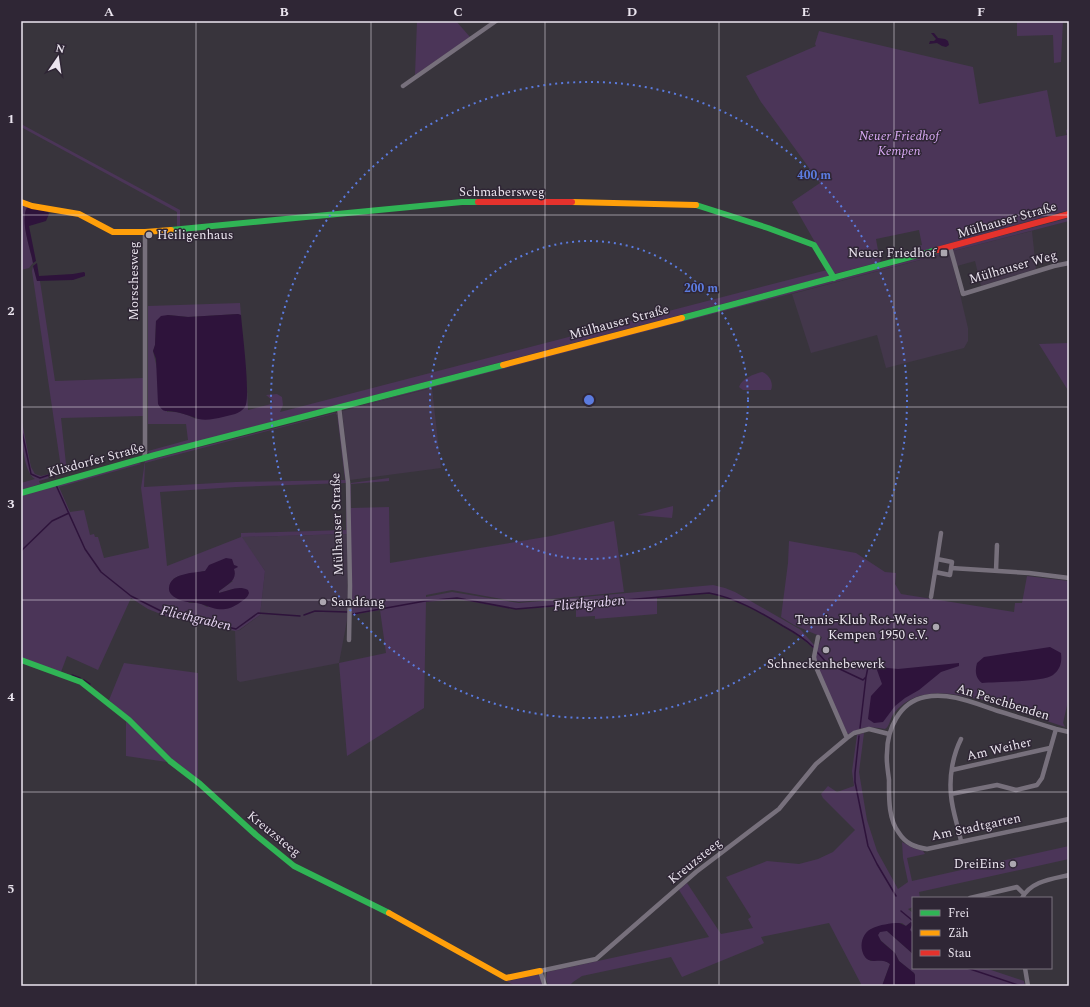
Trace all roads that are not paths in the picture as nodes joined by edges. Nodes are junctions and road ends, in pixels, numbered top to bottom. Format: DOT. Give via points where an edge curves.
graph roads {
  1 [pos="496,21"];
  2 [pos="403,86"];
  3 [pos="21,202"];
  4 [pos="1069,214"];
  5 [pos="145,232"];
  6 [pos="950,247"];
  7 [pos="1069,263"];
  8 [pos="834,278"];
  9 [pos="962,294"];
  10 [pos="339,407"];
  11 [pos="177,450"];
  12 [pos="144,459"];
  13 [pos="21,493"];
  14 [pos="942,533"];
  15 [pos="998,545"];
  16 [pos="937,560"];
  17 [pos="951,568"];
  18 [pos="996,571"];
  19 [pos="935,572"];
  20 [pos="1069,578"];
  21 [pos="931,597"];
  22 [pos="818,637"];
  23 [pos="349,640"];
  24 [pos="21,660"];
  25 [pos="1056,729"];
  26 [pos="1069,732"];
  27 [pos="889,734"];
  28 [pos="847,738"];
  29 [pos="961,739"];
  30 [pos="1050,748"];
  31 [pos="952,770"];
  32 [pos="951,794"];
  33 [pos="1069,819"];
  34 [pos="961,841"];
  35 [pos="1069,875"];
  36 [pos="1023,896"];
  37 [pos="975,897"];
  38 [pos="1025,969"];
  39 [pos="540,971"];
  40 [pos="545,986"];
  41 [pos="1028,986"];
  1 -- 2 [label="street"];
  3 -- 5 [label="street, Morschesweg" via="79,214 113,232"];
  4 -- 6 [label="street, Mülhauser Straße"];
  5 -- 8 [label="street, Schmabersweg" via="462,202 696,205 814,245"];
  5 -- 12 [label="street, Morschesweg"];
  6 -- 8 [label="street, Mülhauser Straße"];
  6 -- 9 [label="street, Mülhauser Straße"];
  7 -- 9 [label="street, Mülhauser Weg"];
  8 -- 10 [label="street, Mülhauser Straße"];
  10 -- 11 [label="street, Mülhauser Straße"];
  10 -- 23 [label="street, Mülhauser Straße" via="348,482"];
  11 -- 12 [label="street, Klixdorfer Straße"];
  12 -- 13 [label="street, Klixdorfer Straße"];
  14 -- 16 [label="street"];
  15 -- 18 [label="street"];
  16 -- 17 [label="street" via="952,562"];
  16 -- 19 [label="street"];
  17 -- 18 [label="street"];
  17 -- 19 [label="street" via="950,574"];
  18 -- 20 [label="street"];
  19 -- 21 [label="street"];
  22 -- 28 [label="street" via="814,657 816,667"];
  24 -- 39 [label="street, Kreuzsteeg" via="81,682 129,720 170,761 294,866 375,905 506,978"];
  25 -- 26 [label="street, An Peschbenden"];
  25 -- 27 [label="street, An Peschbenden" via="962,699 938,696 923,698 907,706 900,712"];
  25 -- 30 [label="street, An Peschbenden"];
  27 -- 28 [label="street, Kreuzsteeg" via="869,729"];
  27 -- 34 [label="street, Am Stadtgarten" via="886,754 889,797 898,833 913,846 927,849"];
  28 -- 39 [label="street, Kreuzsteeg" via="816,764 779,809 696,872 596,959"];
  29 -- 31 [label="street, Am Weiher" via="955,750"];
  30 -- 31 [label="street, Am Weiher"];
  30 -- 32 [label="street, An Peschbenden" via="1042,778 1037,785 1016,790 998,785"];
  31 -- 32 [label="street, Am Weiher"];
  32 -- 34 [label="street, Am Weiher"];
  33 -- 34 [label="street, Am Stadtgarten"];
  35 -- 36 [label="street" via="1036,883"];
  36 -- 37 [label="street" via="1017,888"];
  38 -- 41 [label="street"];
  39 -- 40 [label="street"];
}
